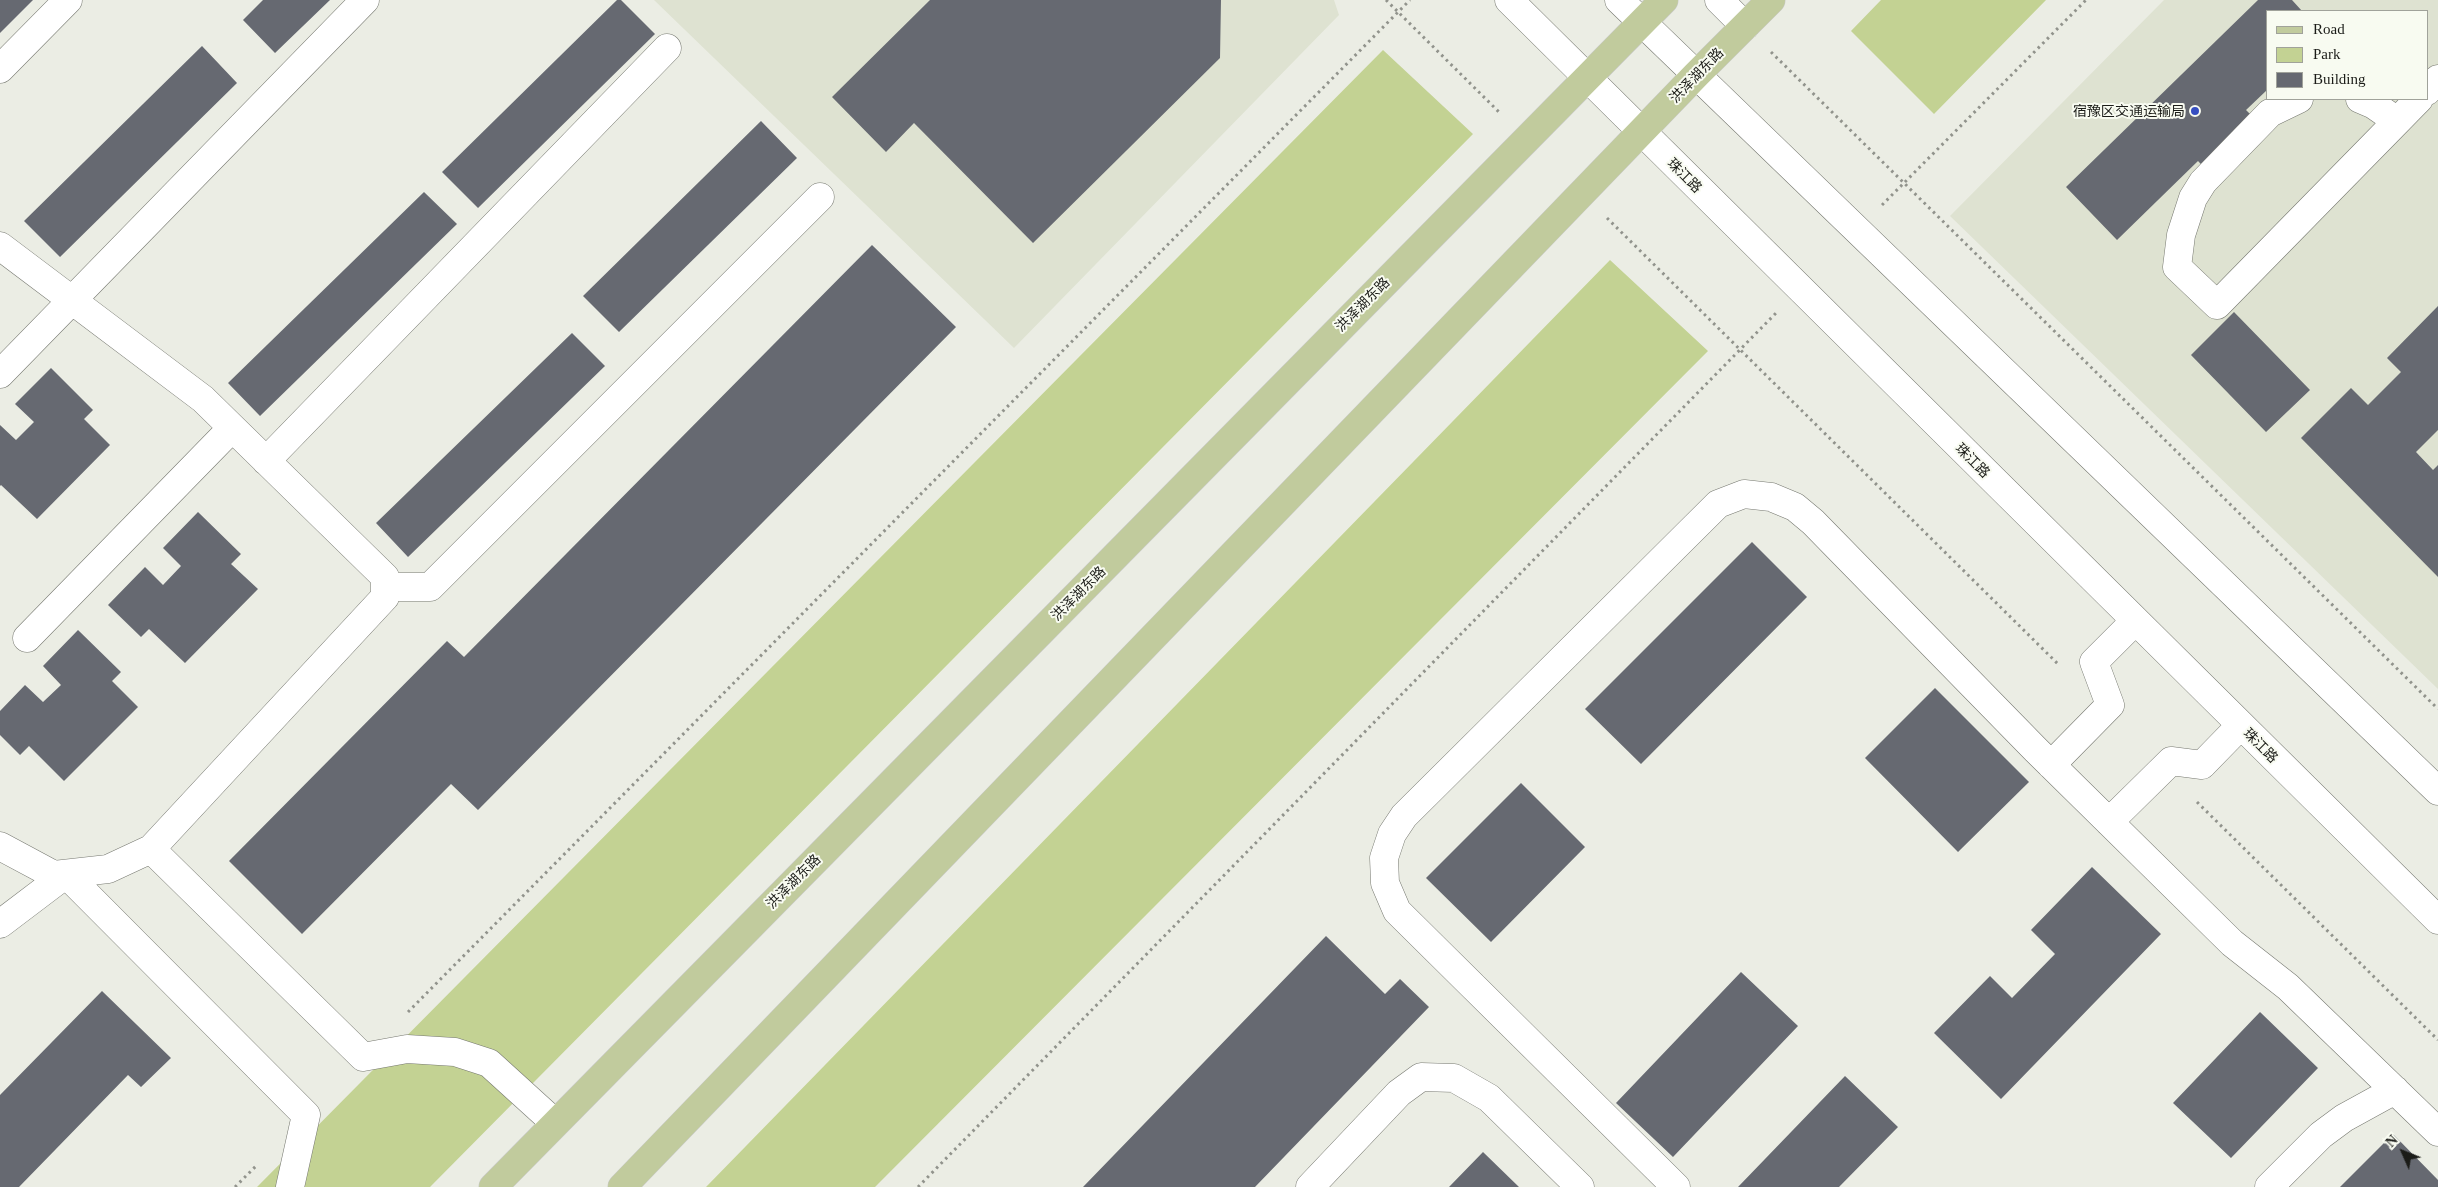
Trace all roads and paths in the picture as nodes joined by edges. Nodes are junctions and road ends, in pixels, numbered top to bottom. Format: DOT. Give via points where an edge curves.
graph roads {
  1 [pos="68,0"];
  2 [pos="365,0"];
  3 [pos="1386,0"];
  4 [pos="1410,0"];
  5 [pos="1509,0"];
  6 [pos="1619,0"];
  7 [pos="1664,0"];
  8 [pos="1718,0"];
  9 [pos="1771,0"];
  10 [pos="2086,0"];
  11 [pos="1398,12"];
  12 [pos="1641,22"];
  13 [pos="1745,26"];
  14 [pos="667,48"];
  15 [pos="0,69"];
  16 [pos="1696,74"];
  17 [pos="1586,76"];
  18 [pos="2438,79"];
  19 [pos="2428,90"];
  20 [pos="2297,100"];
  21 [pos="2363,100"];
  22 [pos="2418,100"];
  23 [pos="2397,121"];
  24 [pos="1642,132"];
  25 [pos="1526,138"];
  26 [pos="1904,183"];
  27 [pos="1583,194"];
  28 [pos="820,197"];
  29 [pos="1857,230"];
  30 [pos="0,246"];
  31 [pos="1800,288"];
  32 [pos="72,300"];
  33 [pos="1740,350"];
  34 [pos="0,374"];
  35 [pos="232,428"];
  36 [pos="266,461"];
  37 [pos="384,587"];
  38 [pos="2135,621"];
  39 [pos="27,638"];
  40 [pos="2063,669"];
  41 [pos="2438,709"];
  42 [pos="2241,725"];
  43 [pos="2051,765"];
  44 [pos="2164,769"];
  45 [pos="2438,790"];
  46 [pos="2109,822"];
  47 [pos="0,846"];
  48 [pos="151,849"];
  49 [pos="66,874"];
  50 [pos="2438,920"];
  51 [pos="0,924"];
  52 [pos="405,1015"];
  53 [pos="2438,1040"];
  54 [pos="2395,1090"];
  55 [pos="555,1123"];
  56 [pos="2438,1132"];
  57 [pos="261,1161"];
  58 [pos="235,1187"];
  59 [pos="290,1187"];
  60 [pos="493,1187"];
  61 [pos="622,1187"];
  62 [pos="918,1187"];
  63 [pos="1310,1187"];
  64 [pos="1580,1187"];
  65 [pos="1676,1187"];
  66 [pos="2269,1187"];
  1 -- 15 [label="street"];
  2 -- 32 [label="street"];
  3 -- 11 [label="path"];
  4 -- 11 [label="path"];
  5 -- 17 [label="street, 珠江路"];
  6 -- 12 [label="street"];
  7 -- 12 [label="main road, 洪泽湖东路"];
  8 -- 13 [label="street"];
  9 -- 13 [label="main road, 洪泽湖东路"];
  10 -- 26 [label="path"];
  11 -- 25 [label="path"];
  11 -- 52 [label="path"];
  12 -- 16 [label="street"];
  12 -- 17 [label="main road, 洪泽湖东路"];
  13 -- 16 [label="main road, 洪泽湖东路"];
  13 -- 26 [label="path"];
  14 -- 36 [label="street"];
  16 -- 24 [label="main road, 洪泽湖东路"];
  16 -- 29 [label="street"];
  17 -- 24 [label="street, 珠江路"];
  17 -- 25 [label="main road, 洪泽湖东路"];
  18 -- 19 [label="street"];
  20 -- 23 [label="street" via="2270,113 2203,182 2193,198 2181,235 2177,267 2217,306"];
  21 -- 23 [label="street"];
  22 -- 23 [label="street"];
  24 -- 27 [label="main road, 洪泽湖东路"];
  24 -- 31 [label="street, 珠江路"];
  25 -- 55 [label="main road, 洪泽湖东路"];
  26 -- 29 [label="path"];
  26 -- 41 [label="path"];
  27 -- 33 [label="path"];
  27 -- 61 [label="main road, 洪泽湖东路"];
  28 -- 37 [label="street" via="430,587"];
  29 -- 45 [label="street"];
  30 -- 32 [label="street"];
  31 -- 33 [label="path"];
  31 -- 38 [label="street, 珠江路"];
  32 -- 34 [label="street"];
  32 -- 35 [label="street" via="203,399"];
  33 -- 40 [label="path"];
  33 -- 62 [label="path"];
  35 -- 36 [label="street"];
  35 -- 39 [label="street"];
  36 -- 37 [label="street" via="385,577"];
  37 -- 48 [label="street" via="385,597"];
  38 -- 42 [label="street, 珠江路"];
  38 -- 43 [label="street" via="2094,662 2110,705"];
  42 -- 44 [label="street" via="2202,765 2171,761"];
  42 -- 50 [label="street, 珠江路"];
  43 -- 46 [label="street"];
  43 -- 65 [label="street" via="1813,522 1795,507 1771,497 1744,494 1718,504 1404,816 1392,834 1384,858 1385,883 1397,911"];
  44 -- 46 [label="street"];
  44 -- 53 [label="path"];
  46 -- 54 [label="street" via="2232,943 2288,987"];
  47 -- 49 [label="street" via="54,875"];
  48 -- 49 [label="street" via="108,868"];
  48 -- 55 [label="street" via="363,1057 407,1049 455,1052 489,1063"];
  49 -- 51 [label="street"];
  49 -- 59 [label="street" via="306,1115"];
  54 -- 56 [label="street"];
  54 -- 66 [label="street" via="2321,1134"];
  55 -- 60 [label="main road, 洪泽湖东路"];
  57 -- 58 [label="path"];
  63 -- 64 [label="street" via="1399,1093 1421,1077 1454,1078 1489,1098"];
}
